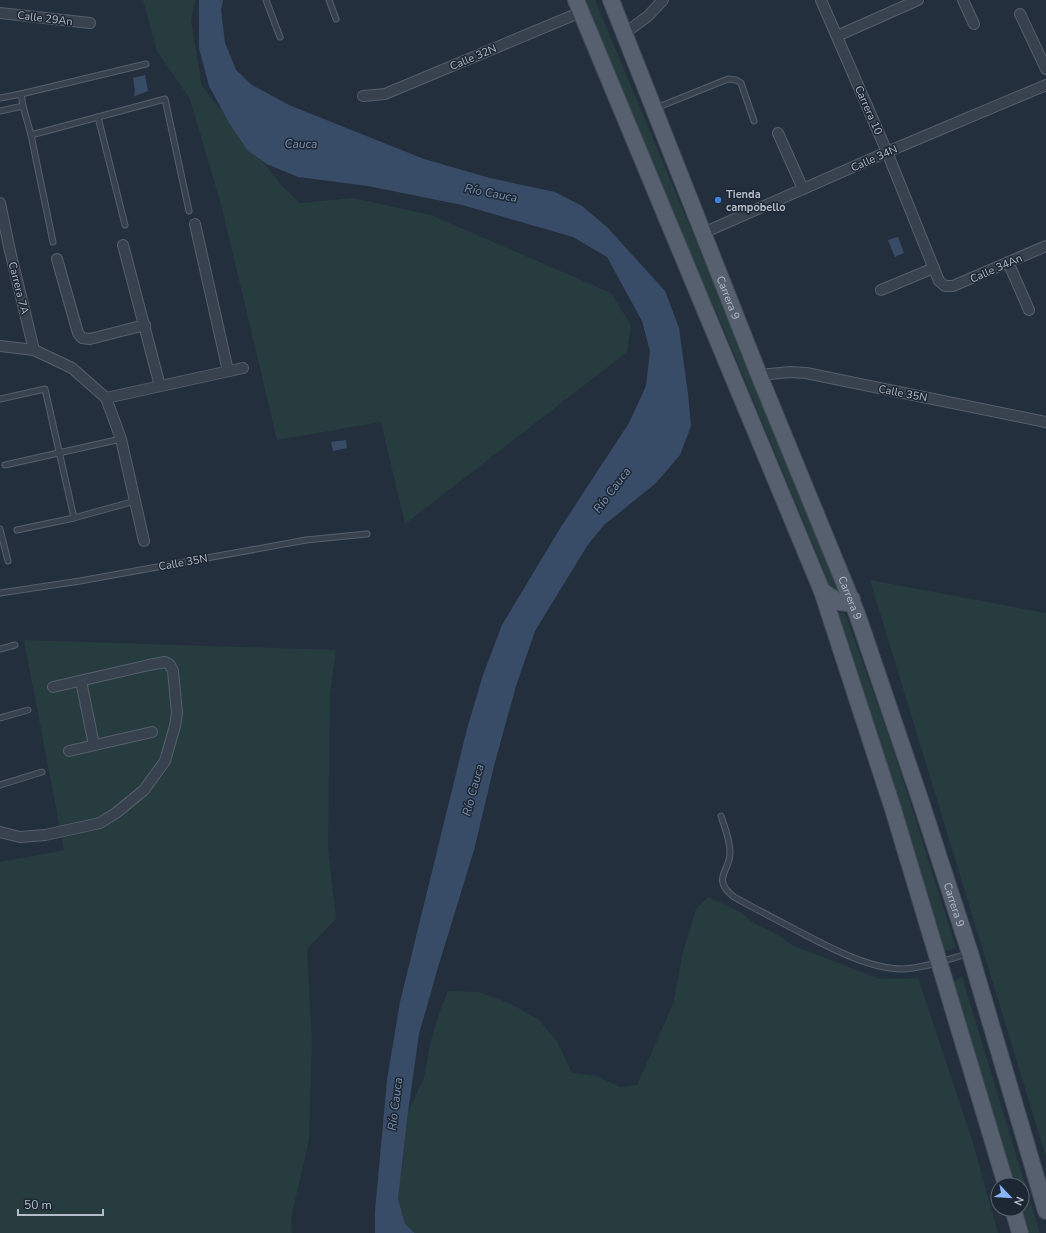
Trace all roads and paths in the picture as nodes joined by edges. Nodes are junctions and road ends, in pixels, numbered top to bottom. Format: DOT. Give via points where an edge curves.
graph roads {
  1 [pos="266,0"];
  2 [pos="329,0"];
  3 [pos="611,0"];
  4 [pos="663,0"];
  5 [pos="821,0"];
  6 [pos="918,0"];
  7 [pos="963,0"];
  8 [pos="579,6"];
  9 [pos="0,13"];
  10 [pos="1020,14"];
  11 [pos="336,19"];
  12 [pos="90,23"];
  13 [pos="974,24"];
  14 [pos="625,33"];
  15 [pos="836,36"];
  16 [pos="280,37"];
  17 [pos="146,64"];
  18 [pos="1046,69"];
  19 [pos="1046,85"];
  20 [pos="22,94"];
  21 [pos="363,96"];
  22 [pos="0,98"];
  23 [pos="23,106"];
  24 [pos="655,109"];
  25 [pos="0,111"];
  26 [pos="98,117"];
  27 [pos="754,121"];
  28 [pos="778,133"];
  29 [pos="31,135"];
  30 [pos="887,152"];
  31 [pos="803,189"];
  32 [pos="0,203"];
  33 [pos="188,211"];
  34 [pos="195,224"];
  35 [pos="125,226"];
  36 [pos="703,233"];
  37 [pos="53,242"];
  38 [pos="123,245"];
  39 [pos="1046,246"];
  40 [pos="57,259"];
  41 [pos="1008,262"];
  42 [pos="934,268"];
  43 [pos="945,286"];
  44 [pos="881,290"];
  45 [pos="1029,310"];
  46 [pos="145,325"];
  47 [pos="0,346"];
  48 [pos="34,350"];
  49 [pos="243,368"];
  50 [pos="228,371"];
  51 [pos="759,375"];
  52 [pos="160,386"];
  53 [pos="106,398"];
  54 [pos="0,399"];
  55 [pos="1046,422"];
  56 [pos="121,439"];
  57 [pos="59,454"];
  58 [pos="6,465"];
  59 [pos="135,501"];
  60 [pos="74,518"];
  61 [pos="0,529"];
  62 [pos="17,530"];
  63 [pos="367,534"];
  64 [pos="144,541"];
  65 [pos="8,561"];
  66 [pos="822,591"];
  67 [pos="0,593"];
  68 [pos="852,599"];
  69 [pos="16,646"];
  70 [pos="0,649"];
  71 [pos="81,680"];
  72 [pos="53,687"];
  73 [pos="28,710"];
  74 [pos="0,718"];
  75 [pos="152,732"];
  76 [pos="94,745"];
  77 [pos="69,751"];
  78 [pos="42,772"];
  79 [pos="0,785"];
  80 [pos="721,816"];
  81 [pos="0,832"];
  82 [pos="970,953"];
  83 [pos="940,962"];
  84 [pos="1004,1177"];
  85 [pos="1046,1211"];
  86 [pos="1015,1217"];
  87 [pos="1020,1233"];
  1 -- 16 [label="lane"];
  2 -- 11 [label="lane"];
  3 -- 14 [label="main road, Carrera 9"];
  4 -- 14 [label="street" via="648,16"];
  5 -- 15 [label="street, Carrera 10"];
  6 -- 15 [label="street"];
  7 -- 13 [label="street"];
  8 -- 21 [label="street, Calle 32N" via="385,94"];
  8 -- 66 [label="main road"];
  9 -- 12 [label="street, Calle 29An"];
  10 -- 18 [label="street"];
  14 -- 24 [label="main road, Carrera 9"];
  15 -- 30 [label="street, Carrera 10"];
  17 -- 20 [label="lane"];
  19 -- 30 [label="street, Calle 34N"];
  20 -- 22 [label="lane"];
  20 -- 23 [label="lane"];
  23 -- 25 [label="lane"];
  23 -- 29 [label="lane"];
  24 -- 27 [label="lane" via="728,79 741,83"];
  24 -- 36 [label="main road, Carrera 9"];
  26 -- 29 [label="lane"];
  26 -- 33 [label="lane" via="165,99"];
  26 -- 35 [label="lane"];
  28 -- 31 [label="street"];
  29 -- 37 [label="lane"];
  30 -- 31 [label="street, Calle 34N"];
  30 -- 42 [label="street, Carrera 10"];
  31 -- 36 [label="street, Calle 34N"];
  32 -- 48 [label="street, Carrera 7A"];
  34 -- 50 [label="street"];
  36 -- 51 [label="main road, Carrera 9"];
  38 -- 46 [label="street"];
  39 -- 41 [label="street, Calle 34An"];
  40 -- 46 [label="street" via="78,333 82,338 90,340"];
  41 -- 43 [label="street, Calle 34An" via="953,286"];
  41 -- 45 [label="street"];
  42 -- 43 [label="street, Carrera 10" via="939,281"];
  42 -- 44 [label="street"];
  46 -- 52 [label="street"];
  47 -- 48 [label="street"];
  48 -- 53 [label="street" via="72,368"];
  49 -- 50 [label="street"];
  50 -- 52 [label="street"];
  51 -- 55 [label="street, Calle 35N" via="790,372 806,374"];
  51 -- 68 [label="main road, Carrera 9"];
  52 -- 53 [label="street"];
  53 -- 56 [label="street"];
  54 -- 57 [label="lane" via="45,389"];
  56 -- 57 [label="lane"];
  56 -- 59 [label="street"];
  57 -- 58 [label="lane"];
  57 -- 60 [label="lane"];
  59 -- 60 [label="lane"];
  59 -- 64 [label="street"];
  60 -- 62 [label="lane"];
  61 -- 65 [label="lane"];
  63 -- 67 [label="lane, Calle 35N" via="306,540"];
  66 -- 68 [label="main road" via="840,602 846,603"];
  66 -- 83 [label="main road"];
  68 -- 82 [label="main road, Carrera 9"];
  69 -- 70 [label="lane"];
  71 -- 72 [label="street"];
  71 -- 76 [label="street"];
  71 -- 81 [label="street" via="165,662 170,665 173,671 177,713 165,762 144,790 100,823 20,837"];
  73 -- 74 [label="lane"];
  75 -- 76 [label="street"];
  76 -- 77 [label="street"];
  78 -- 79 [label="lane"];
  80 -- 83 [label="lane" via="730,847 730,855 724,870 724,886 734,897 812,938 871,964 902,969"];
  82 -- 83 [label="lane"];
  82 -- 85 [label="main road, Carrera 9"];
  83 -- 84 [label="main road"];
  86 -- 87 [label="main road"];
}
